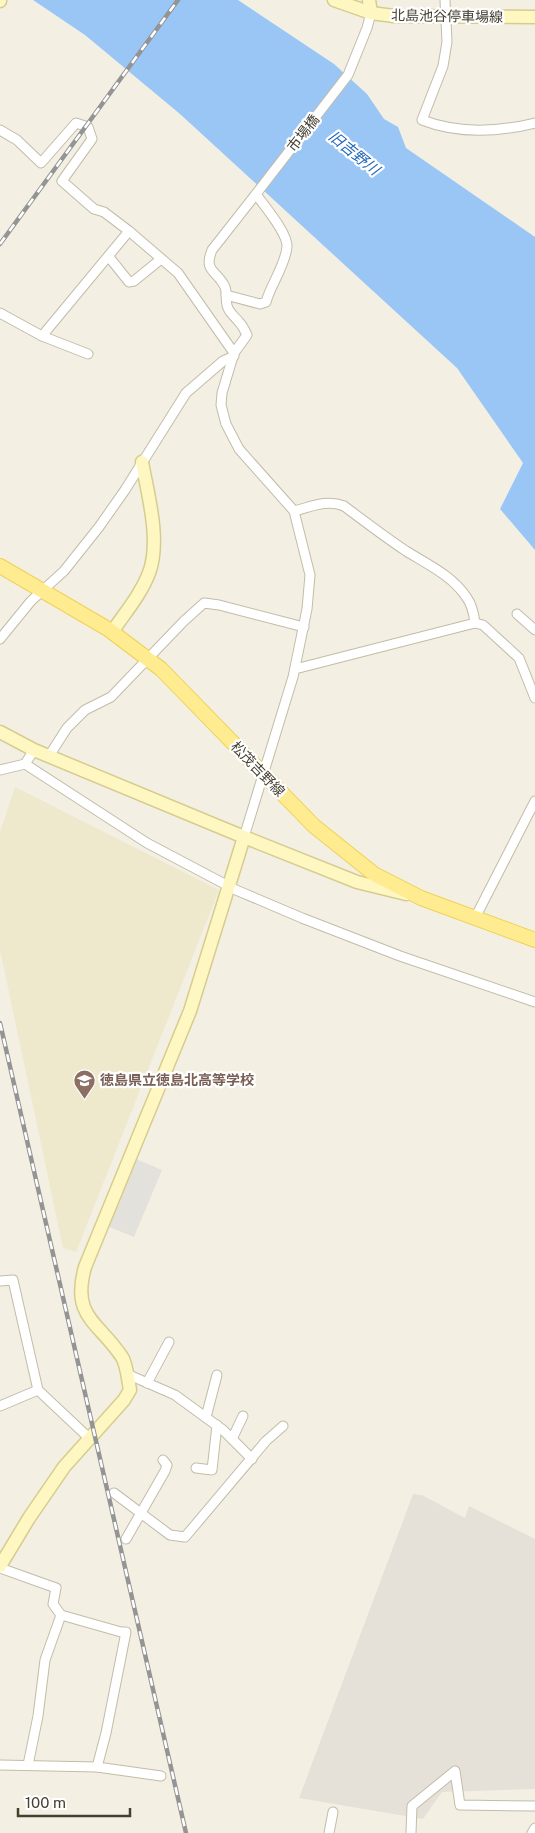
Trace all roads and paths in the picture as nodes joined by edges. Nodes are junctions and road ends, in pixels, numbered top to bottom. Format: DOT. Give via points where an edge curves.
graph roads {
  1 [pos="334,0"];
  2 [pos="446,0"];
  3 [pos="370,6"];
  4 [pos="446,16"];
  5 [pos="535,17"];
  6 [pos="535,122"];
  7 [pos="0,130"];
  8 [pos="257,192"];
  9 [pos="129,231"];
  10 [pos="110,256"];
  11 [pos="161,259"];
  12 [pos="226,295"];
  13 [pos="0,313"];
  14 [pos="42,336"];
  15 [pos="88,354"];
  16 [pos="234,354"];
  17 [pos="142,462"];
  18 [pos="294,512"];
  19 [pos="0,566"];
  20 [pos="42,590"];
  21 [pos="517,614"];
  22 [pos="475,623"];
  23 [pos="304,627"];
  24 [pos="535,630"];
  25 [pos="112,632"];
  26 [pos="0,637"];
  27 [pos="147,658"];
  28 [pos="295,669"];
  29 [pos="535,698"];
  30 [pos="0,732"];
  31 [pos="34,750"];
  32 [pos="49,756"];
  33 [pos="25,764"];
  34 [pos="0,770"];
  35 [pos="264,776"];
  36 [pos="535,801"];
  37 [pos="244,837"];
  38 [pos="229,886"];
  39 [pos="421,898"];
  40 [pos="475,918"];
  41 [pos="535,940"];
  42 [pos="535,1002"];
  43 [pos="0,1281"];
  44 [pos="170,1342"];
  45 [pos="127,1374"];
  46 [pos="217,1375"];
  47 [pos="147,1383"];
  48 [pos="38,1390"];
  49 [pos="0,1406"];
  50 [pos="243,1416"];
  51 [pos="206,1417"];
  52 [pos="217,1425"];
  53 [pos="283,1426"];
  54 [pos="89,1438"];
  55 [pos="232,1439"];
  56 [pos="252,1459"];
  57 [pos="163,1460"];
  58 [pos="196,1468"];
  59 [pos="114,1493"];
  60 [pos="142,1513"];
  61 [pos="126,1539"];
  62 [pos="0,1567"];
  63 [pos="61,1615"];
  64 [pos="0,1765"];
  65 [pos="28,1765"];
  66 [pos="98,1767"];
  67 [pos="161,1776"];
  68 [pos="535,1806"];
  69 [pos="333,1812"];
  70 [pos="535,1828"];
  71 [pos="329,1833"];
  72 [pos="411,1833"];
  73 [pos="532,1833"];
  1 -- 3 [label="street, 北島池谷停車場線"];
  2 -- 4 [label="street"];
  3 -- 4 [label="street, 北島池谷停車場線" via="394,16"];
  3 -- 8 [label="street, 市場橋" via="367,28 348,75"];
  4 -- 5 [label="street, 北島池谷停車場線"];
  4 -- 6 [label="street" via="447,42 443,66 422,120 467,130 516,127"];
  7 -- 9 [label="street" via="17,140 41,163 76,122 88,127 92,139 62,181 94,209 104,212"];
  8 -- 12 [label="street, 市場橋" via="208,259 208,265 225,288"];
  8 -- 12 [label="street" via="285,236 285,257 266,302 260,304"];
  9 -- 10 [label="street"];
  9 -- 11 [label="street"];
  10 -- 11 [label="street" via="129,282"];
  10 -- 14 [label="street"];
  11 -- 16 [label="street" via="178,273"];
  12 -- 16 [label="street" via="228,310 247,335"];
  13 -- 14 [label="street"];
  14 -- 15 [label="street"];
  16 -- 17 [label="street" via="186,393"];
  16 -- 18 [label="street" via="222,393 221,405 226,424 239,448"];
  17 -- 20 [label="street" via="99,527 64,571"];
  17 -- 25 [label="street" via="152,524 153,557 135,600"];
  18 -- 22 [label="street" via="326,502 344,506 456,586 468,598"];
  18 -- 23 [label="street" via="310,575"];
  19 -- 20 [label="main road, 松茂吉野線"];
  20 -- 25 [label="main road, 松茂吉野線"];
  20 -- 26 [label="street"];
  21 -- 24 [label="street"];
  22 -- 28 [label="street"];
  22 -- 29 [label="street" via="483,625 519,658"];
  23 -- 27 [label="street" via="204,603"];
  23 -- 28 [label="street"];
  25 -- 27 [label="main road, 松茂吉野線"];
  27 -- 32 [label="street" via="111,697 85,710 67,728"];
  27 -- 35 [label="main road, 松茂吉野線"];
  28 -- 35 [label="street"];
  30 -- 31 [label="street"];
  31 -- 32 [label="street"];
  31 -- 33 [label="street"];
  32 -- 37 [label="street"];
  33 -- 34 [label="street"];
  33 -- 38 [label="street" via="147,843"];
  35 -- 37 [label="street"];
  35 -- 39 [label="main road, 松茂吉野線" via="314,826 366,868"];
  36 -- 40 [label="street"];
  37 -- 38 [label="street"];
  37 -- 39 [label="street" via="357,882"];
  38 -- 42 [label="street" via="400,956"];
  38 -- 45 [label="street" via="190,1011 81,1282 83,1309 123,1358"];
  39 -- 40 [label="main road, 松茂吉野線"];
  40 -- 41 [label="main road, 松茂吉野線"];
  43 -- 48 [label="street" via="13,1280"];
  44 -- 47 [label="street"];
  45 -- 47 [label="street"];
  45 -- 54 [label="street" via="130,1390"];
  46 -- 51 [label="street"];
  47 -- 51 [label="street" via="175,1395"];
  48 -- 49 [label="street"];
  48 -- 54 [label="street"];
  50 -- 55 [label="street"];
  51 -- 52 [label="street"];
  52 -- 55 [label="street"];
  52 -- 58 [label="street" via="212,1470"];
  53 -- 56 [label="street"];
  54 -- 62 [label="street" via="29,1518"];
  55 -- 56 [label="street"];
  56 -- 60 [label="street" via="184,1537 170,1534"];
  57 -- 60 [label="street" via="167,1465 165,1471"];
  59 -- 60 [label="street"];
  60 -- 61 [label="street"];
  62 -- 63 [label="street" via="56,1588 53,1604"];
  63 -- 65 [label="street" via="45,1660"];
  63 -- 66 [label="street" via="126,1632"];
  64 -- 65 [label="street"];
  65 -- 66 [label="street"];
  66 -- 67 [label="street"];
  68 -- 72 [label="street" via="460,1806 455,1771 412,1806"];
  69 -- 71 [label="street"];
  70 -- 73 [label="street"];
}
